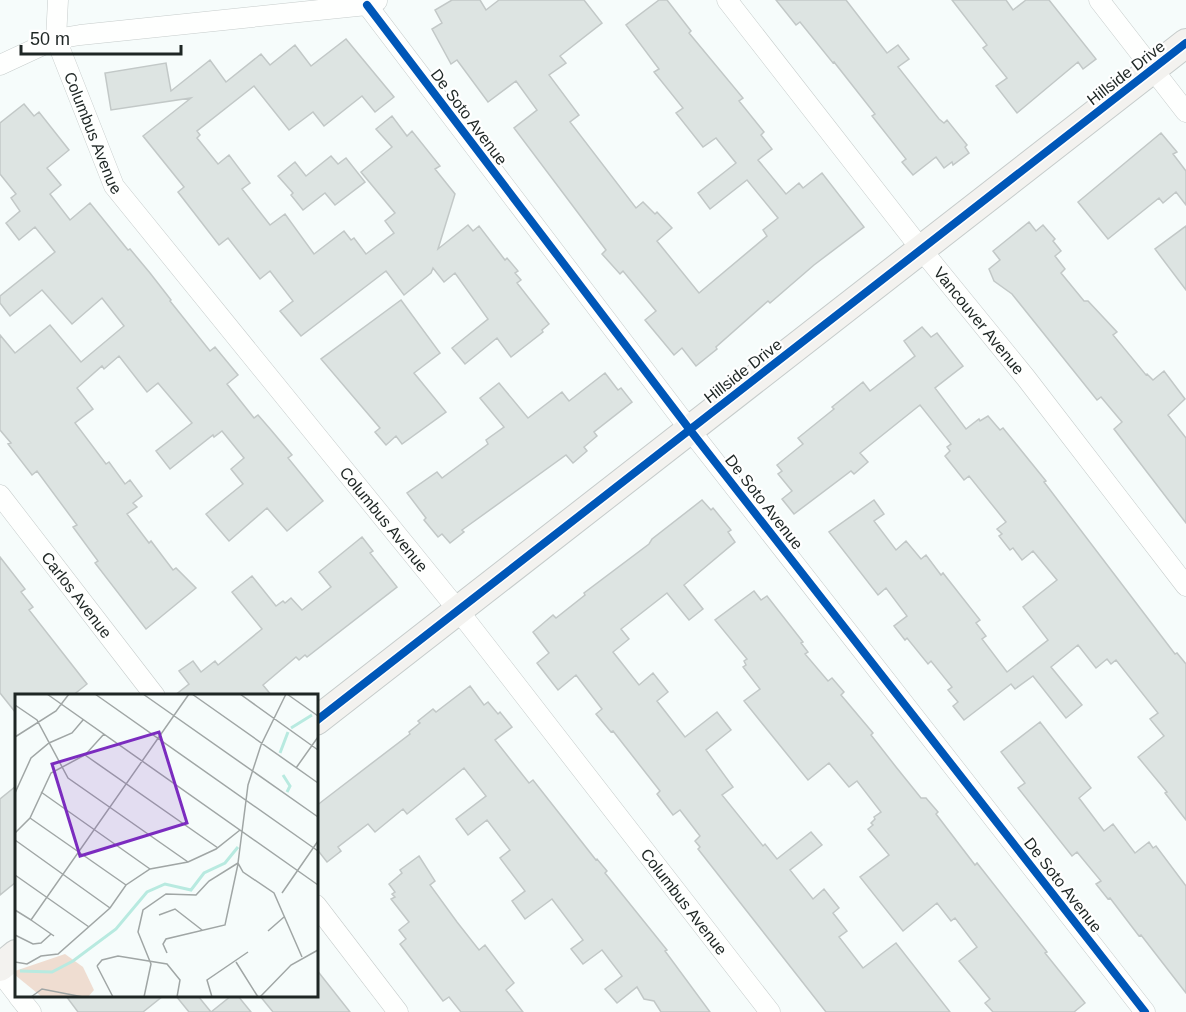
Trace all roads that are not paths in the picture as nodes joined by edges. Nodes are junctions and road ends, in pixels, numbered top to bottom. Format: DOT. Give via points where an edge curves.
graph roads {
  1 [pos="58,0"];
  2 [pos="727,0"];
  3 [pos="1099,0"];
  4 [pos="373,3"];
  5 [pos="56,39"];
  6 [pos="1186,43"];
  7 [pos="0,65"];
  8 [pos="1153,69"];
  9 [pos="1186,112"];
  10 [pos="921,249"];
  11 [pos="690,430"];
  12 [pos="0,495"];
  13 [pos="1186,586"];
  14 [pos="458,610"];
  15 [pos="153,694"];
  16 [pos="318,719"];
  17 [pos="318,908"];
  18 [pos="15,955"];
  19 [pos="0,967"];
  20 [pos="0,972"];
  21 [pos="15,991"];
  22 [pos="19,997"];
  23 [pos="31,1012"];
  24 [pos="398,1012"];
  25 [pos="770,1012"];
  26 [pos="1145,1012"];
  1 -- 5 [label="street, Columbus Avenue"];
  2 -- 10 [label="street, Vancouver Avenue"];
  3 -- 8 [label="street"];
  4 -- 5 [label="street"];
  4 -- 11 [label="street, De Soto Avenue"];
  5 -- 7 [label="street"];
  5 -- 14 [label="street, Columbus Avenue" via="114,186"];
  6 -- 8 [label="main road, Hillside Drive"];
  8 -- 9 [label="street"];
  8 -- 10 [label="main road, Hillside Drive"];
  10 -- 11 [label="main road, Hillside Drive"];
  10 -- 13 [label="street, Vancouver Avenue"];
  11 -- 14 [label="main road, Hillside Drive"];
  11 -- 26 [label="street, De Soto Avenue"];
  12 -- 15 [label="street, Carlos Avenue"];
  14 -- 16 [label="main road, Hillside Drive"];
  14 -- 25 [label="street, Columbus Avenue"];
  17 -- 24 [label="street"];
  18 -- 19 [label="main road"];
  20 -- 21 [label="street"];
  22 -- 23 [label="street"];
}
